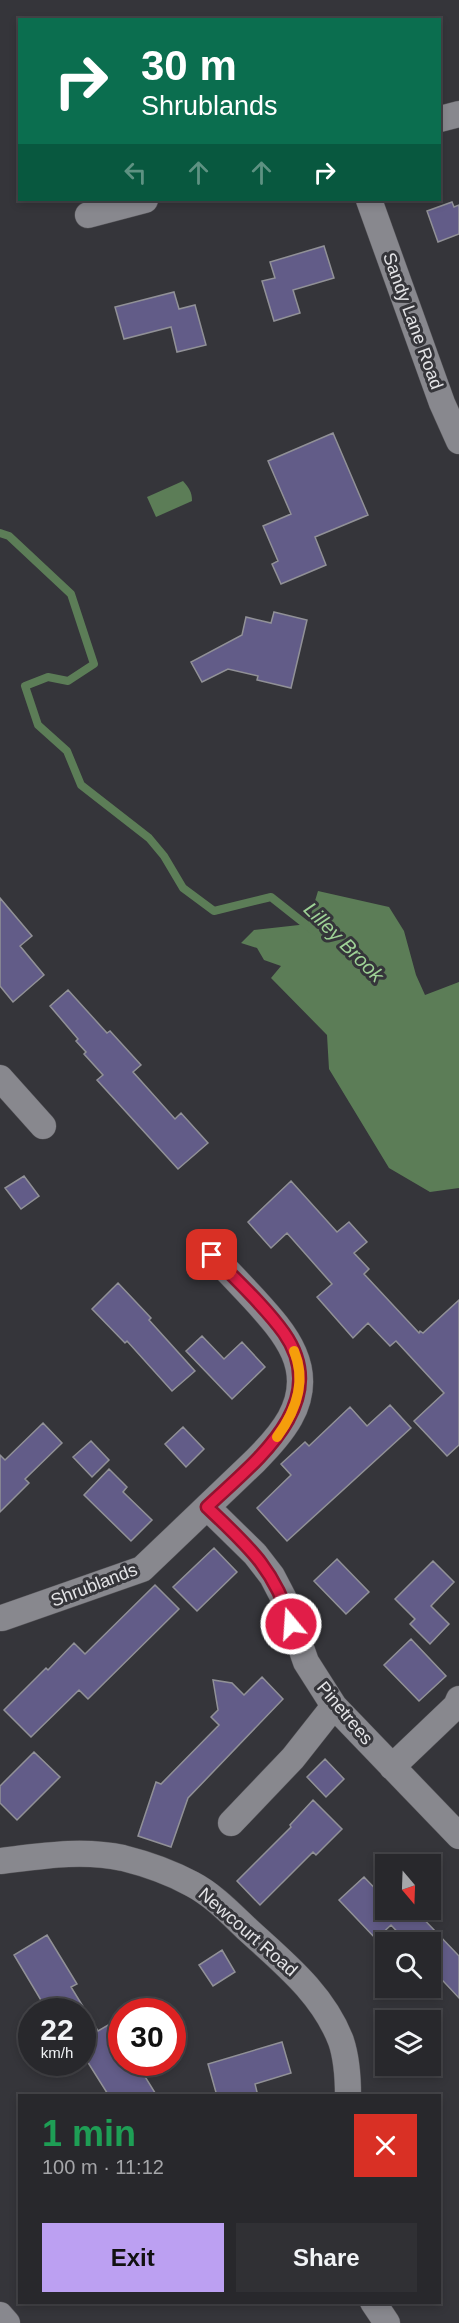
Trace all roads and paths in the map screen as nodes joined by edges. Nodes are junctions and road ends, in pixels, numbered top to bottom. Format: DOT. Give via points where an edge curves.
graph roads {
  1 [pos="459,114"];
  2 [pos="441,119"];
  3 [pos="141,201"];
  4 [pos="369,201"];
  5 [pos="88,215"];
  6 [pos="459,441"];
  7 [pos="0,1078"];
  8 [pos="43,1126"];
  9 [pos="212,1255"];
  10 [pos="207,1507"];
  11 [pos="2,1618"];
  12 [pos="459,1699"];
  13 [pos="334,1706"];
  14 [pos="392,1767"];
  15 [pos="231,1823"];
  16 [pos="459,1836"];
  17 [pos="0,1861"];
  18 [pos="348,2094"];
  19 [pos="374,2304"];
  20 [pos="0,2315"];
  21 [pos="7,2323"];
  22 [pos="387,2323"];
  1 -- 2 [label="street"];
  3 -- 5 [label="street"];
  4 -- 6 [label="street, Sandy Lane Road"];
  7 -- 8 [label="street"];
  9 -- 10 [label="street, Shrublands" via="283,1331 296,1357 300,1385 291,1417 271,1445"];
  10 -- 11 [label="street, Shrublands" via="142,1569"];
  10 -- 13 [label="street, Pinetrees" via="272,1576 306,1662"];
  12 -- 14 [label="street"];
  13 -- 14 [label="street, Pinetrees"];
  13 -- 15 [label="street" via="293,1758"];
  14 -- 16 [label="street, Pinetrees"];
  17 -- 18 [label="street, Newcourt Road" via="67,1853 122,1858 170,1873 212,1896 302,1978 319,2001 347,2062"];
  19 -- 22 [label="street"];
  20 -- 21 [label="street"];
}
